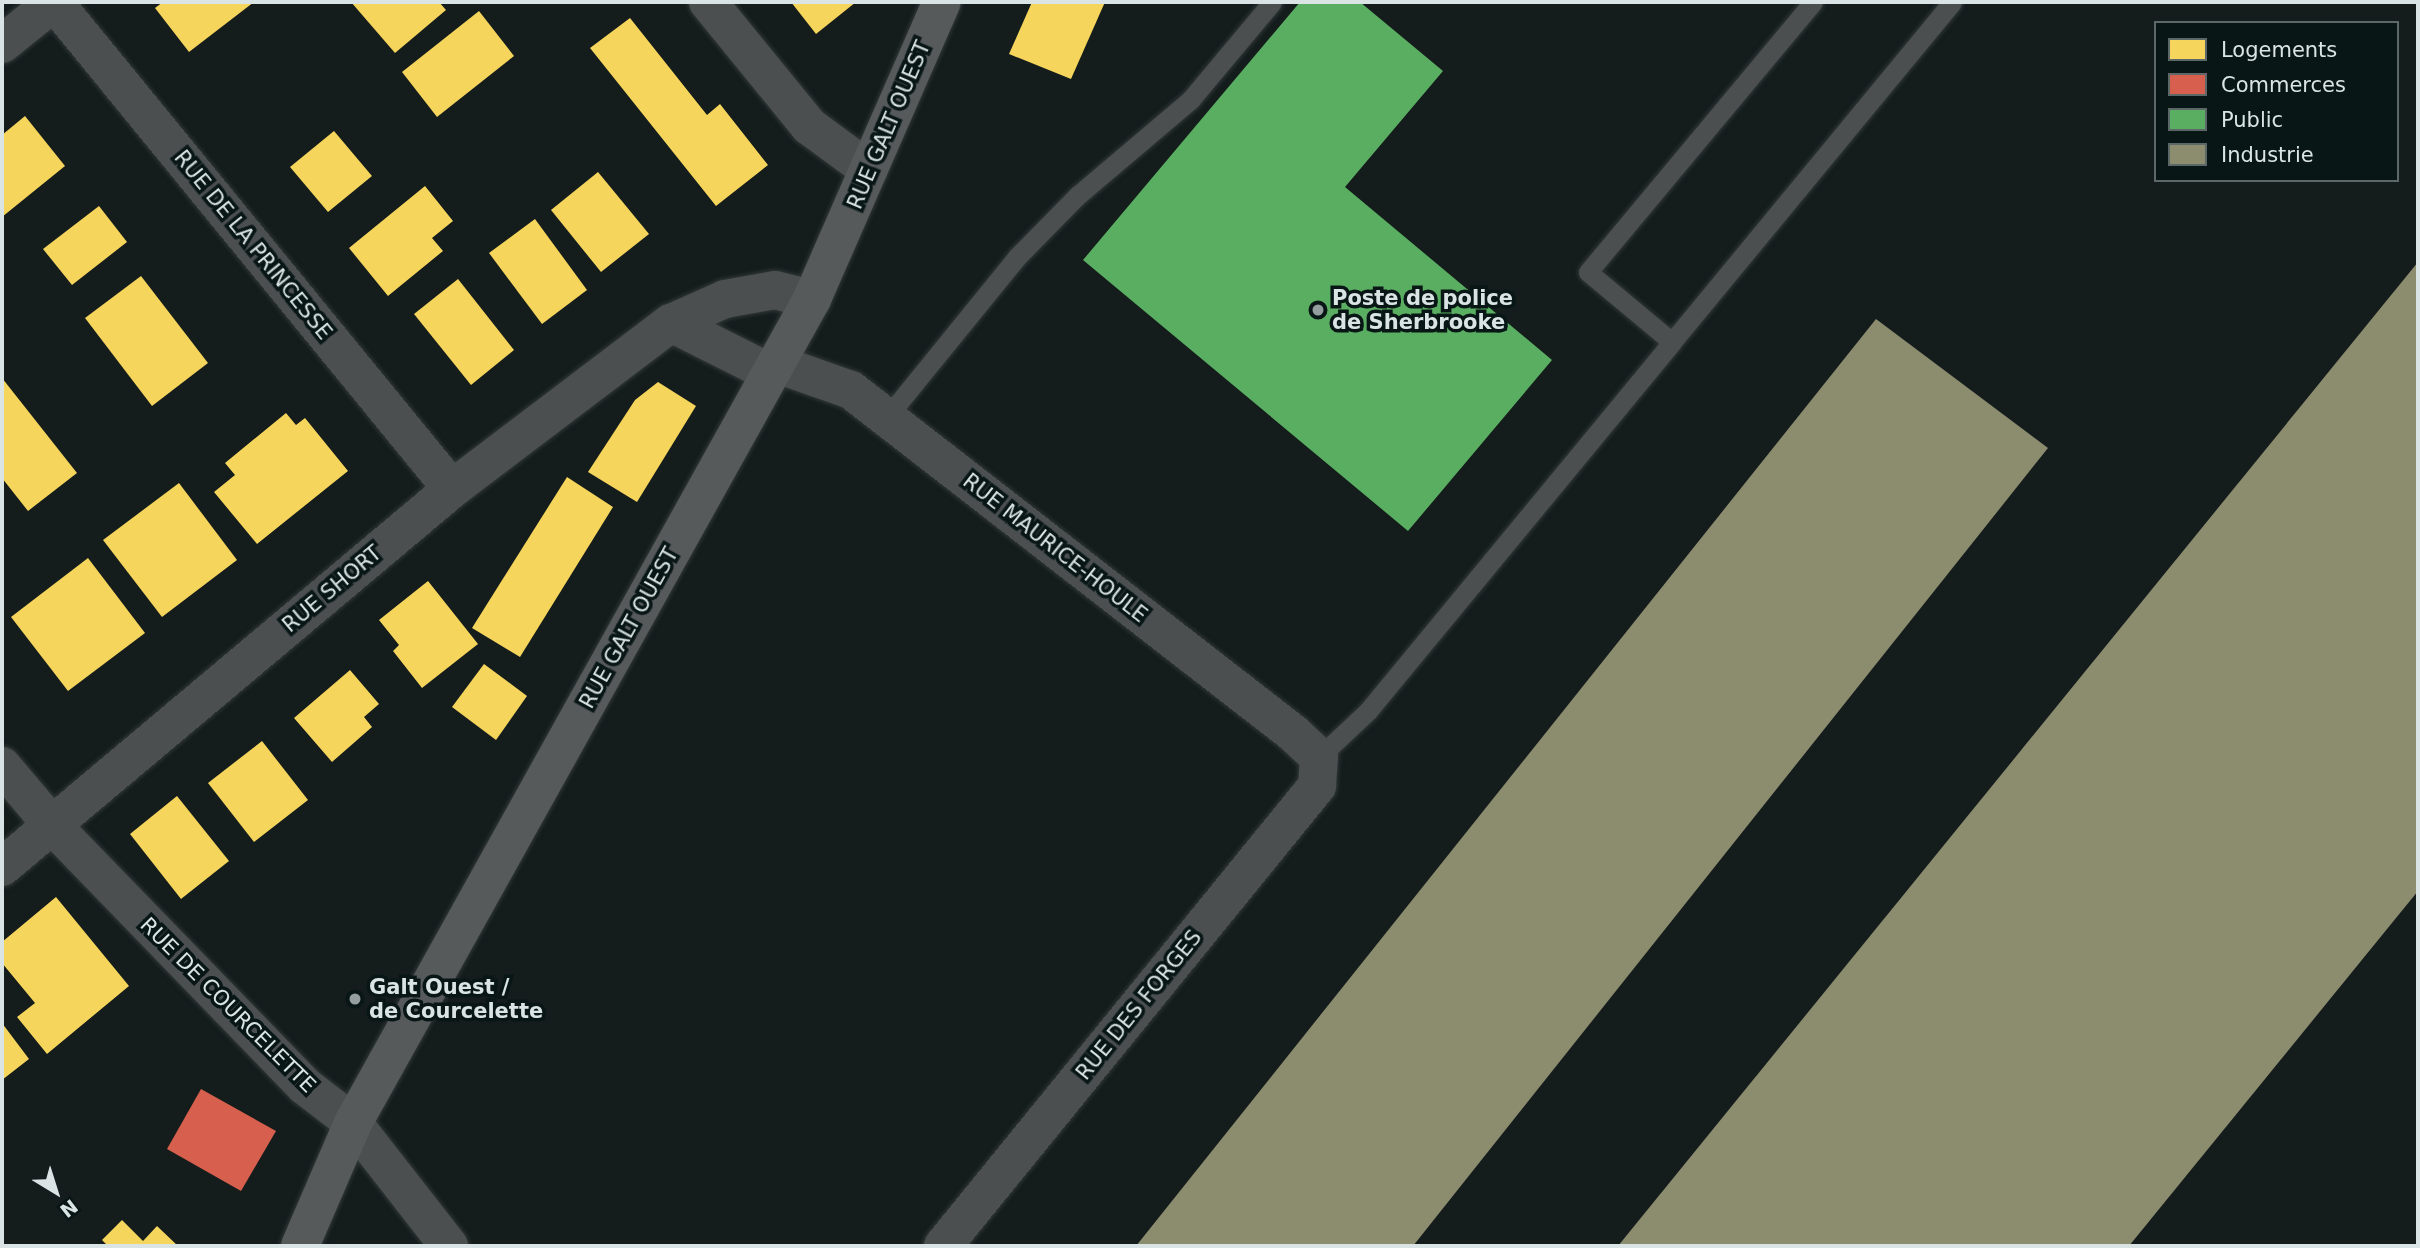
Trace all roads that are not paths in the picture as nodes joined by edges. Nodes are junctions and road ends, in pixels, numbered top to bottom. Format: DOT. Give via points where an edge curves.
graph roads {
  1 [pos="54,2"];
  2 [pos="708,2"];
  3 [pos="942,2"];
  4 [pos="1272,2"];
  5 [pos="1813,2"];
  6 [pos="1952,2"];
  7 [pos="2,44"];
  8 [pos="869,170"];
  9 [pos="812,299"];
  10 [pos="671,323"];
  11 [pos="1672,342"];
  12 [pos="774,368"];
  13 [pos="887,417"];
  14 [pos="452,489"];
  15 [pos="1319,757"];
  16 [pos="2,766"];
  17 [pos="52,825"];
  18 [pos="2,867"];
  19 [pos="353,1123"];
  20 [pos="300,1246"];
  21 [pos="449,1246"];
  22 [pos="943,1246"];
  1 -- 7 [label="street"];
  1 -- 14 [label="street, RUE DE LA PRINCESSE"];
  2 -- 8 [label="street" via="809,127"];
  3 -- 8 [label="main road, RUE GALT OUEST"];
  4 -- 13 [label="lane" via="1191,99 1079,195 1017,257"];
  5 -- 11 [label="lane" via="1588,272"];
  6 -- 11 [label="lane"];
  8 -- 9 [label="main road, RUE GALT OUEST"];
  9 -- 10 [label="street, RUE SHORT" via="775,290 725,299"];
  9 -- 12 [label="main road, RUE GALT OUEST"];
  10 -- 12 [label="street"];
  10 -- 14 [label="street, RUE SHORT"];
  11 -- 15 [label="lane" via="1368,711"];
  12 -- 13 [label="street, RUE MAURICE-HOULE" via="851,390"];
  12 -- 19 [label="main road, RUE GALT OUEST"];
  13 -- 15 [label="street, RUE MAURICE-HOULE"];
  14 -- 17 [label="street, RUE SHORT"];
  15 -- 22 [label="street, RUE DES FORGES" via="1317,786"];
  16 -- 17 [label="street, RUE DE COURCELETTE"];
  17 -- 18 [label="street, RUE SHORT"];
  17 -- 19 [label="street, RUE DE COURCELETTE" via="305,1086"];
  19 -- 20 [label="main road, RUE GALT OUEST"];
  19 -- 21 [label="street, RUE DE COURCELETTE"];
}
